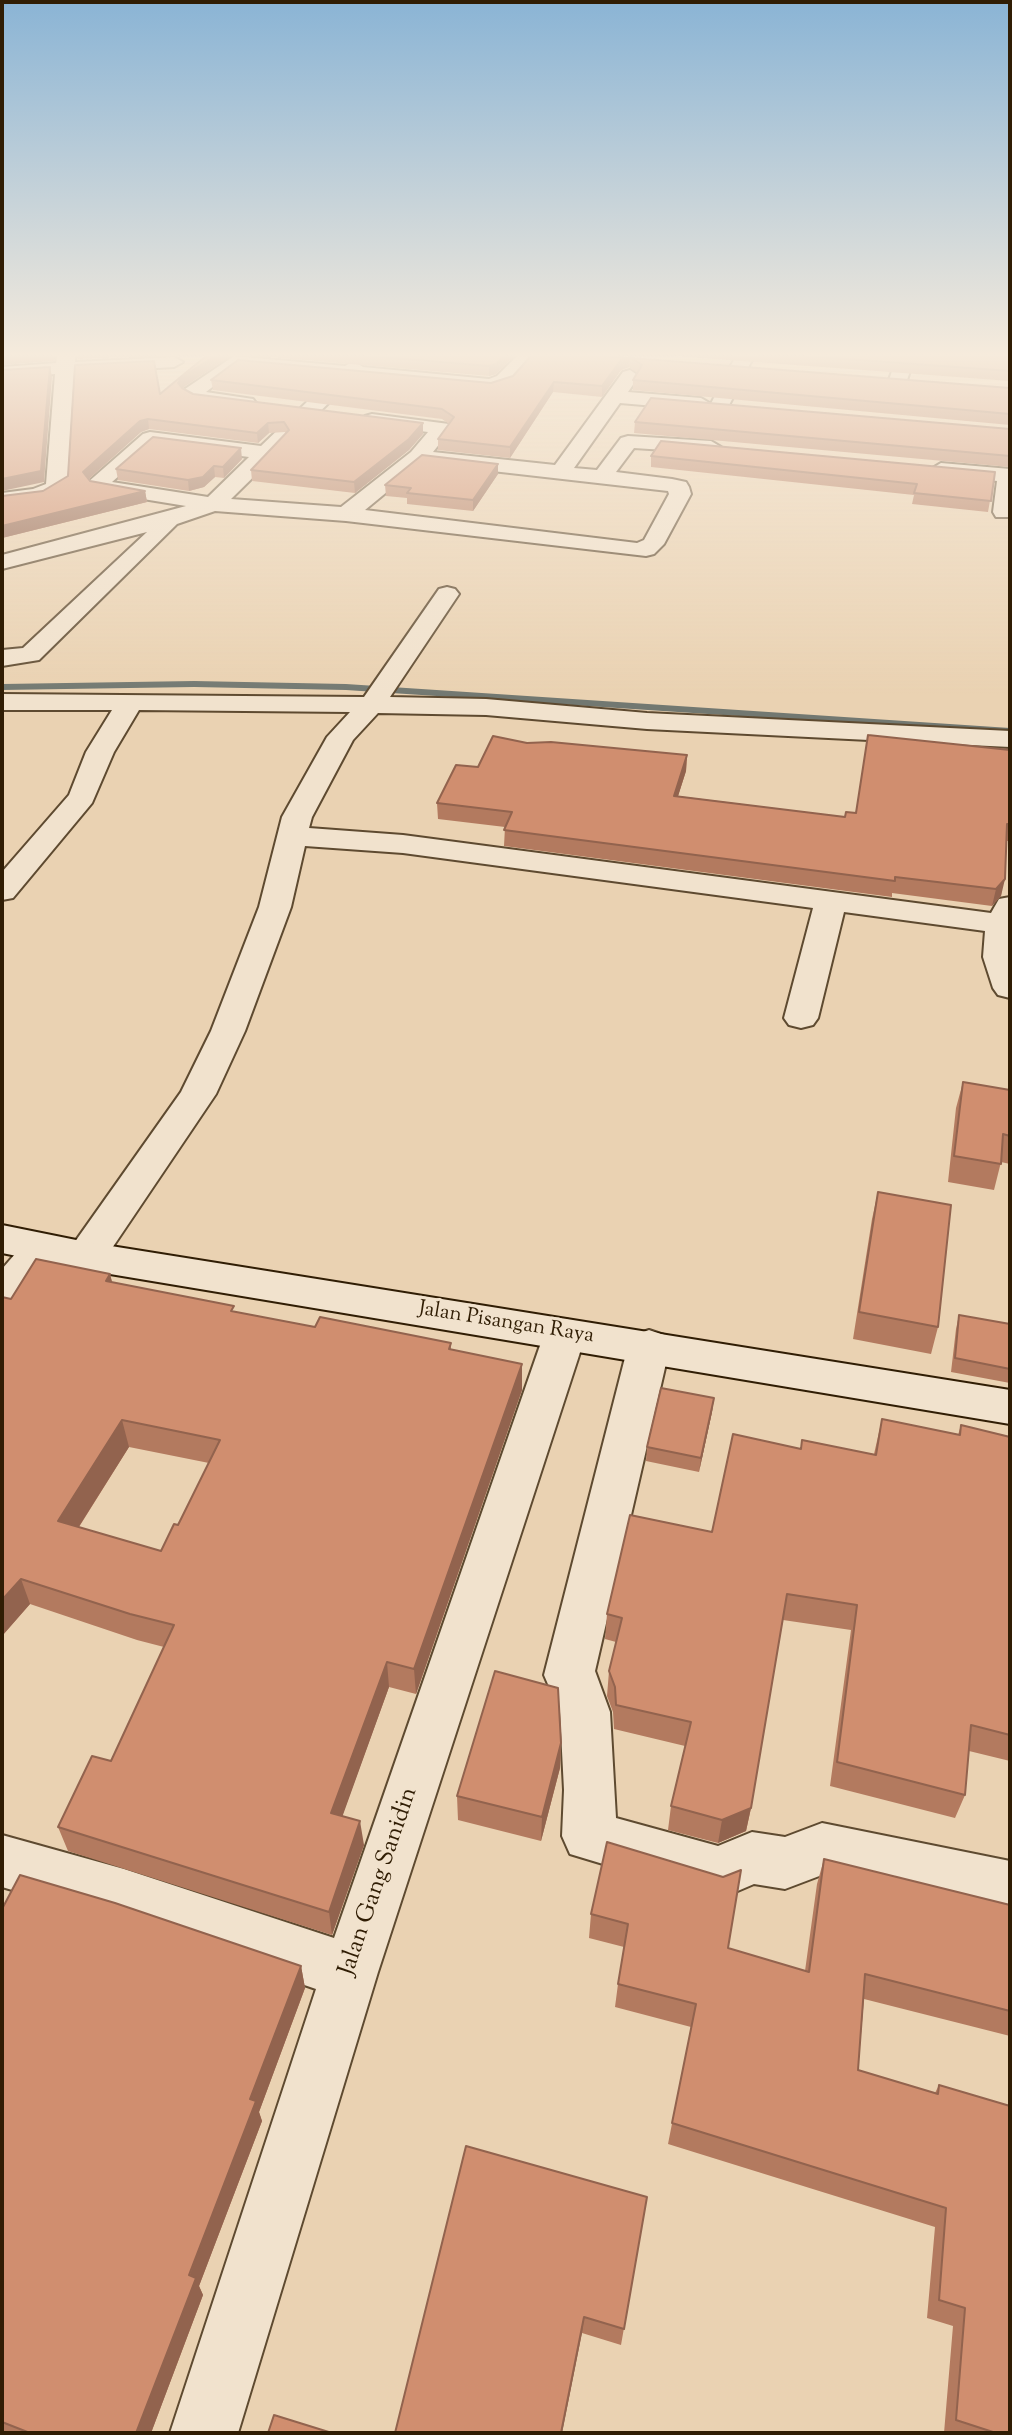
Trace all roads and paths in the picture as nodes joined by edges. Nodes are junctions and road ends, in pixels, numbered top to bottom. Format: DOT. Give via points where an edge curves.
graph roads {
  1 [pos="57,470"];
  2 [pos="113,470"];
  3 [pos="247,470"];
  4 [pos="407,470"];
  5 [pos="548,470"];
  6 [pos="608,470"];
  7 [pos="944,470"];
  8 [pos="561,471"];
  9 [pos="604,475"];
  10 [pos="1009,476"];
  11 [pos="2,499"];
  12 [pos="213,504"];
  13 [pos="1004,512"];
  14 [pos="346,514"];
  15 [pos="167,520"];
  16 [pos="2,562"];
  17 [pos="447,594"];
  18 [pos="2,658"];
  19 [pos="2,702"];
  20 [pos="130,702"];
  21 [pos="371,705"];
  22 [pos="1010,739"];
  23 [pos="293,836"];
  24 [pos="2,891"];
  25 [pos="831,900"];
  26 [pos="1006,915"];
  27 [pos="1010,988"];
  28 [pos="801,1018"];
  29 [pos="2,1239"];
  30 [pos="43,1248"];
  31 [pos="86,1256"];
  32 [pos="2,1295"];
  33 [pos="565,1334"];
  34 [pos="649,1346"];
  35 [pos="1010,1407"];
  36 [pos="2,1861"];
  37 [pos="1010,1888"];
  38 [pos="350,1972"];
  39 [pos="204,2433"];
  1 -- 11 [label="street" via="56,487 37,495"];
  2 -- 12 [label="street" via="100,486"];
  3 -- 12 [label="street"];
  4 -- 14 [label="street"];
  5 -- 8 [label="street"];
  6 -- 9 [label="street"];
  7 -- 10 [label="street"];
  8 -- 9 [label="street"];
  9 -- 14 [label="street" via="678,487 680,494 646,549"];
  10 -- 13 [label="street"];
  12 -- 14 [label="street"];
  12 -- 15 [label="street"];
  15 -- 16 [label="street"];
  15 -- 18 [label="street" via="166,526 30,655"];
  17 -- 21 [label="street"];
  19 -- 20 [label="street"];
  20 -- 21 [label="street"];
  20 -- 24 [label="street" via="100,752 76,807"];
  21 -- 22 [label="street" via="536,724 910,744"];
  21 -- 23 [label="street" via="341,737 297,817"];
  23 -- 25 [label="street" via="403,844"];
  23 -- 31 [label="street" via="275,907 228,1031 198,1094"];
  25 -- 26 [label="street"];
  25 -- 28 [label="street"];
  26 -- 27 [label="street" via="999,957"];
  29 -- 30 [label="street, Jalan Pisangan Raya"];
  30 -- 31 [label="street, Jalan Pisangan Raya"];
  30 -- 32 [label="street"];
  31 -- 33 [label="street, Jalan Pisangan Raya"];
  33 -- 34 [label="street, Jalan Pisangan Raya"];
  33 -- 38 [label="street, Jalan Gang Sanidin"];
  34 -- 35 [label="street, Jalan Pisangan Raya"];
  34 -- 37 [label="street" via="569,1675 585,1712 589,1836 719,1873 752,1858 785,1863 822,1849"];
  36 -- 38 [label="street" via="124,1896"];
  38 -- 39 [label="street, Jalan Gang Sanidin"];
}
